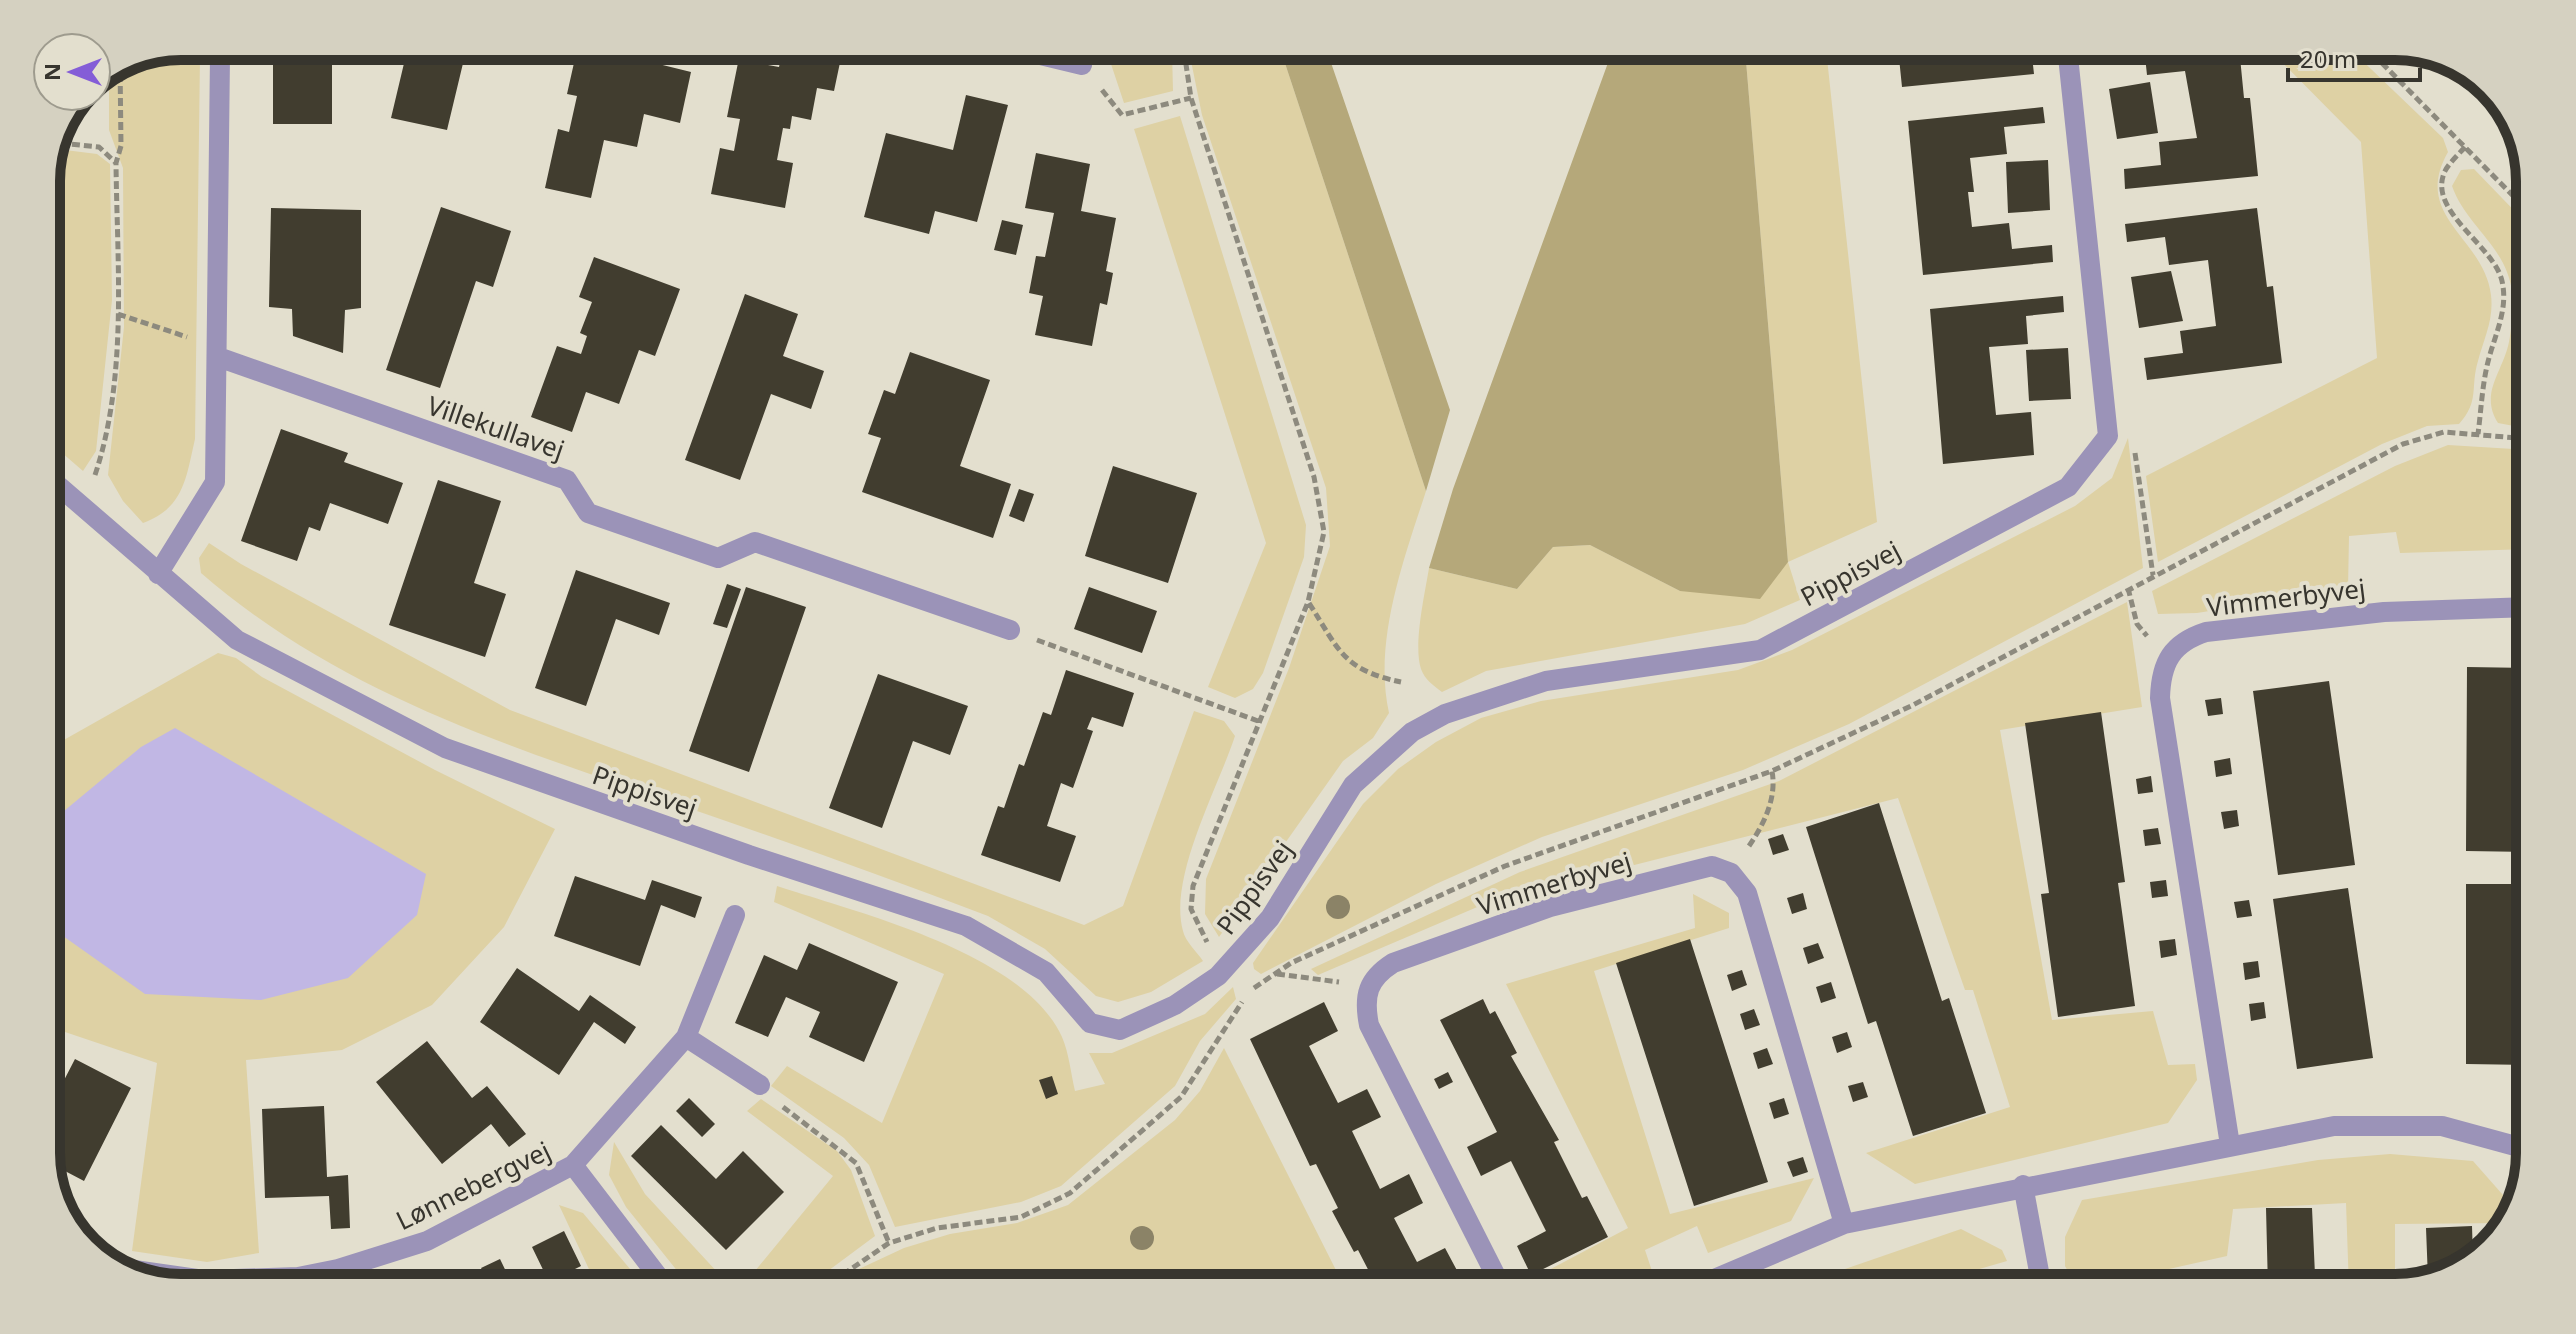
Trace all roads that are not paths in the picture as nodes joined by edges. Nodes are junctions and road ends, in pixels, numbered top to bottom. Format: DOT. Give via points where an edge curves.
graph roads {
  1 [pos="220,60"];
  2 [pos="1061,60"];
  3 [pos="2068,60"];
  4 [pos="1082,65"];
  5 [pos="218,352"];
  6 [pos="60,488"];
  7 [pos="158,574"];
  8 [pos="2516,607"];
  9 [pos="1010,630"];
  10 [pos="735,915"];
  11 [pos="686,1037"];
  12 [pos="760,1085"];
  13 [pos="2230,1145"];
  14 [pos="2516,1147"];
  15 [pos="573,1165"];
  16 [pos="2023,1185"];
  17 [pos="1844,1224"];
  18 [pos="313,1274"];
  19 [pos="656,1274"];
  20 [pos="1495,1274"];
  21 [pos="1726,1274"];
  22 [pos="2039,1274"];
  1 -- 5 [label="street"];
  2 -- 4 [label="street"];
  3 -- 7 [label="street, Pippisvej" via="2108,436 2068,487 1760,650 1546,681 1412,732 1353,785 1270,918 1228,966 1175,1005 1120,1030 1090,1023 1046,972 966,926 445,748 237,640"];
  5 -- 7 [label="street" via="215,482"];
  5 -- 9 [label="street, Villekullavej" via="567,480 588,513 718,558 755,542"];
  6 -- 7 [label="street, Pippisvej"];
  8 -- 13 [label="street, Vimmerbyvej" via="2384,612 2206,632 2185,639 2169,653 2160,698"];
  10 -- 11 [label="street, Lønnebergvej"];
  11 -- 12 [label="street"];
  11 -- 15 [label="street, Lønnebergvej"];
  13 -- 14 [label="street" via="2334,1126 2442,1126"];
  13 -- 16 [label="street"];
  15 -- 18 [label="street, Lønnebergvej" via="427,1241"];
  15 -- 19 [label="street, Lønnebergvej"];
  16 -- 17 [label="street"];
  16 -- 22 [label="street"];
  17 -- 20 [label="street, Vimmerbyvej" via="1747,893 1731,873 1712,866 1550,907 1393,963 1367,988 1369,1025"];
  17 -- 21 [label="street"];
}
